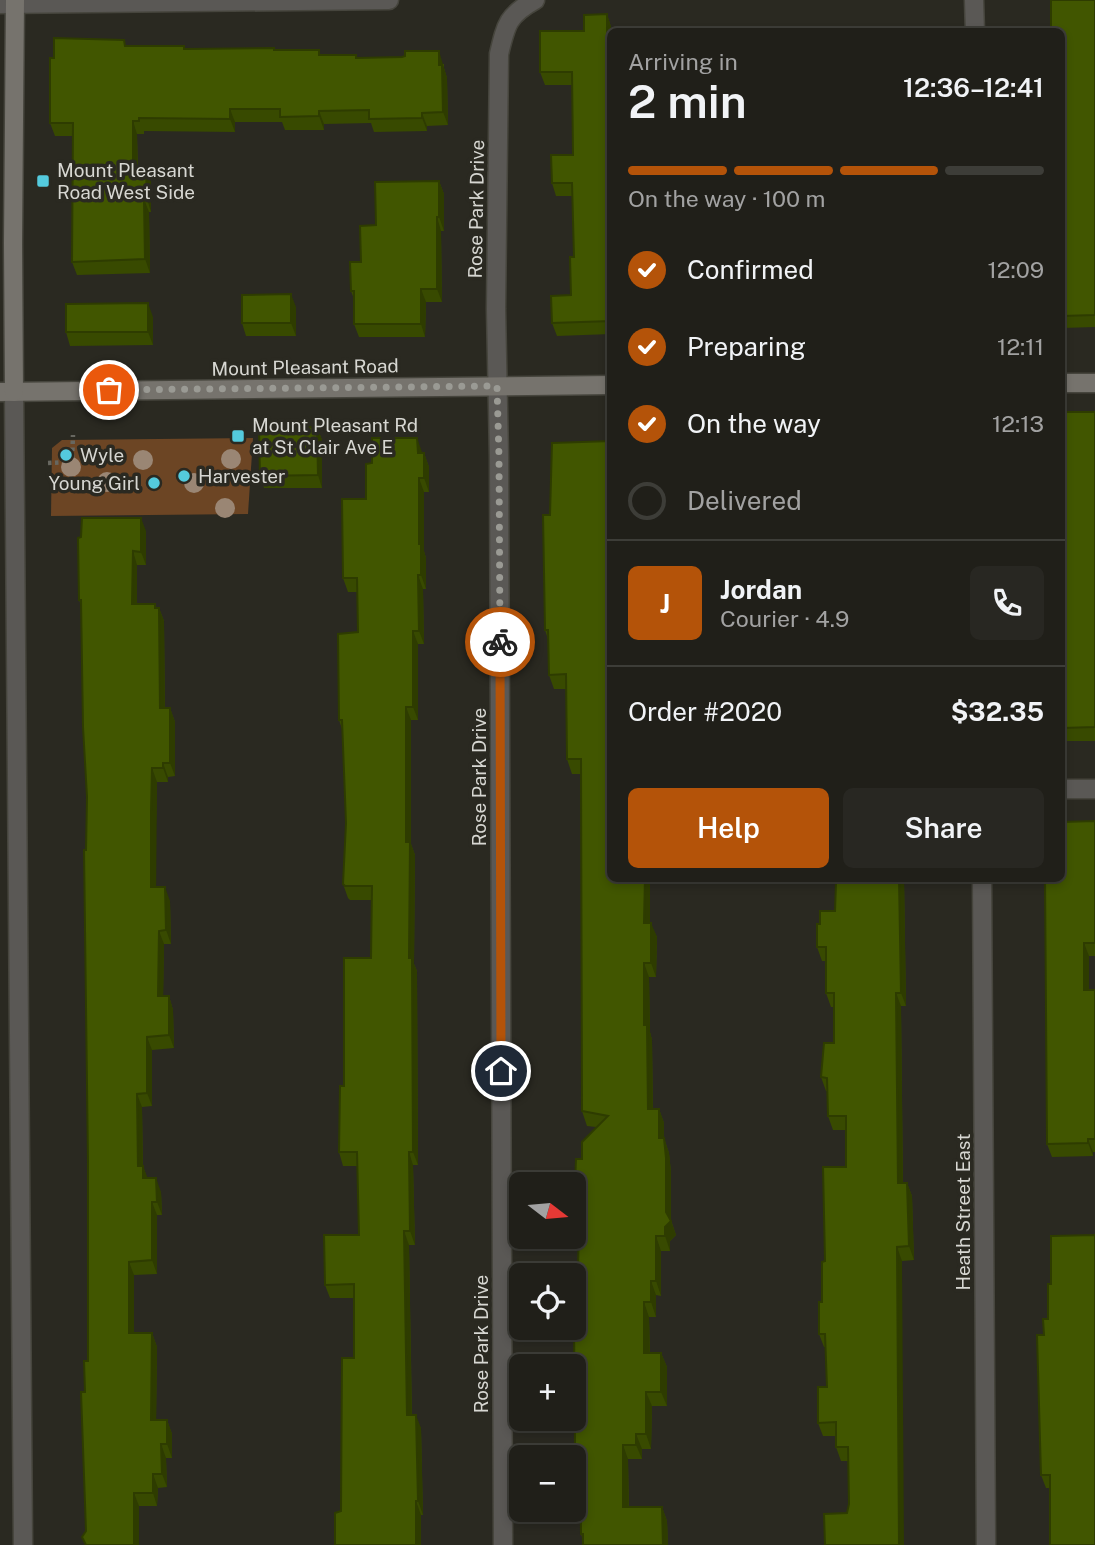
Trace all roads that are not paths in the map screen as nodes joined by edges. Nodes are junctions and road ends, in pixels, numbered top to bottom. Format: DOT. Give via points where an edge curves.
graph roads {
  1 [pos="389,0"];
  2 [pos="535,0"];
  3 [pos="974,0"];
  4 [pos="10,3"];
  5 [pos="975,28"];
  6 [pos="1065,383"];
  7 [pos="1095,383"];
  8 [pos="607,385"];
  9 [pos="497,386"];
  10 [pos="7,392"];
  11 [pos="1065,789"];
  12 [pos="1095,789"];
  13 [pos="982,882"];
  14 [pos="23,1545"];
  15 [pos="503,1545"];
  16 [pos="986,1545"];
  1 -- 4 [label="street"];
  2 -- 9 [label="street, Rose Park Drive" via="515,12 499,54"];
  3 -- 5 [label="street"];
  4 -- 10 [label="main road"];
  6 -- 7 [label="main road"];
  8 -- 9 [label="main road, Mount Pleasant Road"];
  9 -- 10 [label="main road, Mount Pleasant Road"];
  9 -- 15 [label="street, Rose Park Drive"];
  10 -- 14 [label="street"];
  11 -- 12 [label="street"];
  13 -- 16 [label="street, Heath Street East"];
}
